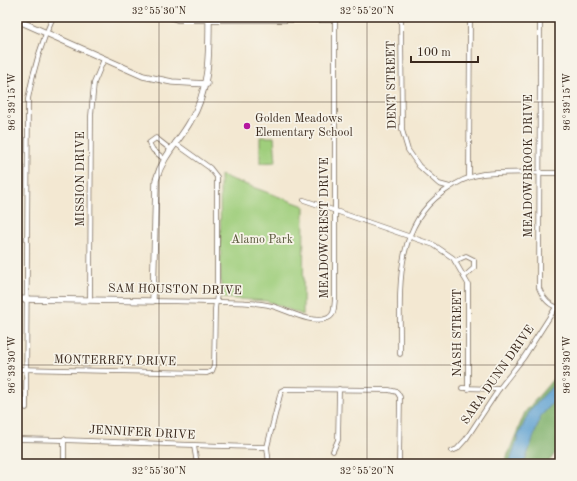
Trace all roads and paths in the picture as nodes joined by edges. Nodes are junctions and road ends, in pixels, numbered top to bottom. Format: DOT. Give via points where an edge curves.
graph roads {
  1 [pos="54,17"];
  2 [pos="168,17"];
  3 [pos="402,17"];
  4 [pos="470,17"];
  5 [pos="540,17"];
  6 [pos="209,18"];
  7 [pos="272,19"];
  8 [pos="335,19"];
  9 [pos="17,20"];
  10 [pos="46,33"];
  11 [pos="104,59"];
  12 [pos="207,84"];
  13 [pos="175,143"];
  14 [pos="170,149"];
  15 [pos="164,159"];
  16 [pos="540,173"];
  17 [pos="560,173"];
  18 [pos="469,177"];
  19 [pos="450,187"];
  20 [pos="304,200"];
  21 [pos="335,211"];
  22 [pos="409,237"];
  23 [pos="455,261"];
  24 [pos="464,277"];
  25 [pos="17,299"];
  26 [pos="27,299"];
  27 [pos="90,300"];
  28 [pos="153,301"];
  29 [pos="217,302"];
  30 [pos="558,308"];
  31 [pos="330,317"];
  32 [pos="400,354"];
  33 [pos="17,369"];
  34 [pos="26,369"];
  35 [pos="339,388"];
  36 [pos="462,388"];
  37 [pos="468,389"];
  38 [pos="498,389"];
  39 [pos="26,408"];
  40 [pos="17,439"];
  41 [pos="64,439"];
  42 [pos="194,446"];
  43 [pos="267,447"];
  44 [pos="333,450"];
  45 [pos="452,451"];
  46 [pos="64,464"];
  47 [pos="197,464"];
  48 [pos="268,464"];
  49 [pos="399,464"];
  1 -- 10 [label="street"];
  2 -- 6 [label="street" via="177,20"];
  3 -- 19 [label="street, DENT STREET" via="402,130 408,150 418,166 439,184"];
  4 -- 18 [label="street"];
  5 -- 16 [label="street, MEADOWBROOK DRIVE"];
  6 -- 7 [label="street"];
  6 -- 12 [label="street"];
  7 -- 8 [label="street"];
  8 -- 21 [label="street, MEADOWCREST DRIVE"];
  9 -- 10 [label="street"];
  10 -- 11 [label="street"];
  10 -- 26 [label="street" via="28,99"];
  11 -- 12 [label="street" via="157,80"];
  11 -- 27 [label="street, MISSION DRIVE" via="94,83 91,116"];
  12 -- 13 [label="street" via="201,103"];
  13 -- 14 [label="street"];
  13 -- 29 [label="street" via="210,168 217,177"];
  14 -- 15 [label="street"];
  14 -- 15 [label="street" via="156,138 149,143"];
  15 -- 28 [label="street" via="156,180 154,198"];
  16 -- 17 [label="street"];
  16 -- 18 [label="street" via="484,174"];
  16 -- 30 [label="street, MEADOWBROOK DRIVE" via="539,288 542,296"];
  18 -- 19 [label="street"];
  19 -- 22 [label="street" via="422,212"];
  20 -- 21 [label="street, NASH STREET"];
  21 -- 22 [label="street, NASH STREET"];
  21 -- 31 [label="street, MEADOWCREST DRIVE" via="335,299 334,311"];
  22 -- 23 [label="street, NASH STREET" via="434,245"];
  22 -- 32 [label="street" via="401,269"];
  23 -- 24 [label="street, NASH STREET"];
  23 -- 24 [label="street" via="466,256 474,260 474,268"];
  24 -- 37 [label="street, NASH STREET" via="468,284"];
  25 -- 26 [label="street, SAM HOUSTON DRIVE"];
  26 -- 27 [label="street, SAM HOUSTON DRIVE"];
  26 -- 34 [label="street"];
  27 -- 28 [label="street, SAM HOUSTON DRIVE"];
  28 -- 29 [label="street, SAM HOUSTON DRIVE"];
  29 -- 31 [label="street, SAM HOUSTON DRIVE" via="253,302 273,306 297,316 324,319"];
  29 -- 34 [label="street, MONTERREY DRIVE" via="214,366 212,371 207,373"];
  30 -- 38 [label="street, SARA DUNN DRIVE"];
  33 -- 34 [label="street, MONTERREY DRIVE"];
  34 -- 39 [label="street"];
  35 -- 43 [label="street" via="285,388 281,391"];
  35 -- 44 [label="street" via="338,440"];
  35 -- 49 [label="street" via="397,392 400,397"];
  36 -- 37 [label="street"];
  37 -- 38 [label="street"];
  38 -- 45 [label="street, SARA DUNN DRIVE" via="466,439"];
  40 -- 41 [label="street, JENNIFER DRIVE"];
  41 -- 42 [label="street, JENNIFER DRIVE"];
  41 -- 46 [label="street"];
  42 -- 43 [label="street, JENNIFER DRIVE"];
  42 -- 47 [label="street"];
  43 -- 48 [label="street"];
}
